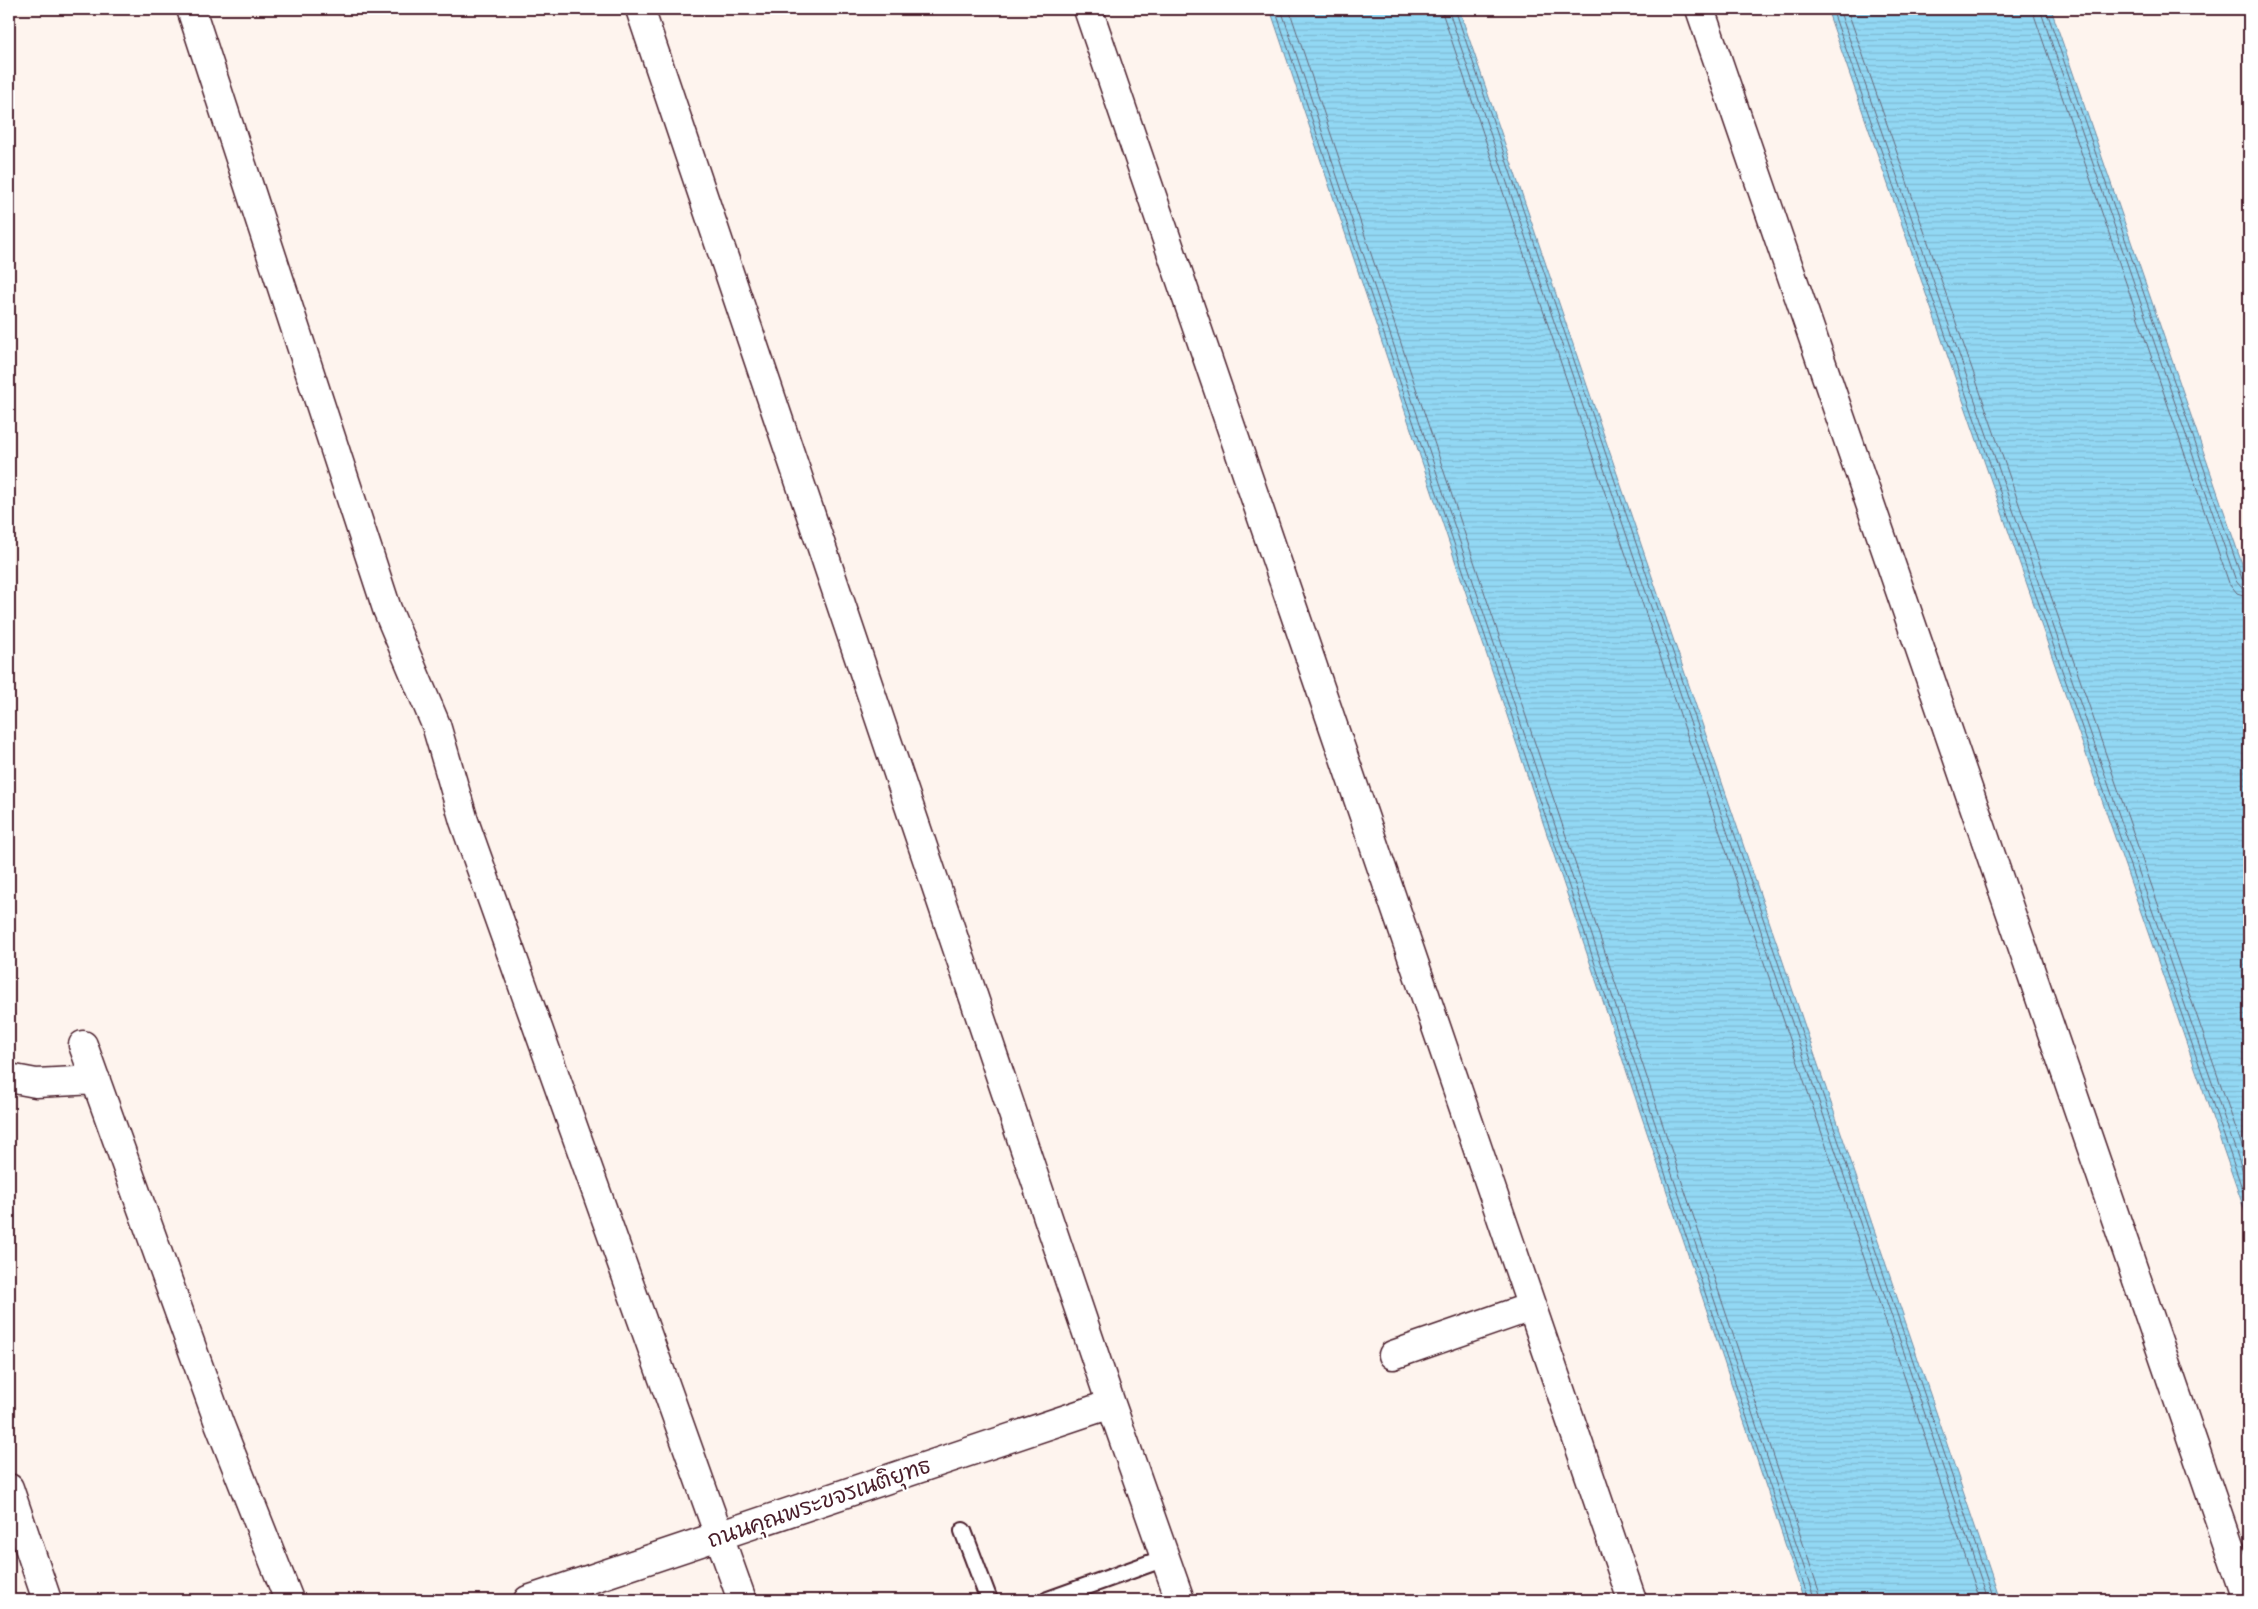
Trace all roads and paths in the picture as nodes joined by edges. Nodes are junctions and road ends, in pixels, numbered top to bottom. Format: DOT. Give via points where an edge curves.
graph roads {
  1 [pos="191,9"];
  2 [pos="640,9"];
  3 [pos="1088,9"];
  4 [pos="1700,9"];
  5 [pos="83,1045"];
  6 [pos="9,1078"];
  7 [pos="96,1080"];
  8 [pos="1532,1307"];
  9 [pos="1393,1355"];
  10 [pos="1110,1404"];
  11 [pos="9,1488"];
  12 [pos="963,1531"];
  13 [pos="719,1536"];
  14 [pos="1165,1558"];
  15 [pos="47,1600"];
  16 [pos="289,1600"];
  17 [pos="528,1600"];
  18 [pos="742,1600"];
  19 [pos="989,1600"];
  20 [pos="1048,1600"];
  21 [pos="1180,1600"];
  22 [pos="1632,1600"];
  23 [pos="2247,1600"];
  1 -- 13 [label="street" via="387,609 436,725 464,821"];
  2 -- 10 [label="street"];
  3 -- 8 [label="street"];
  4 -- 23 [label="street"];
  5 -- 7 [label="street"];
  6 -- 7 [label="street" via="36,1083"];
  7 -- 16 [label="street" via="219,1423"];
  8 -- 9 [label="street"];
  8 -- 22 [label="street"];
  10 -- 13 [label="street, ถนนคุณพระขจรเนติยุทธ"];
  10 -- 14 [label="street"];
  11 -- 15 [label="street"];
  12 -- 19 [label="lane"];
  13 -- 17 [label="street, ถนนคุณพระขจรเนติยุทธ"];
  13 -- 18 [label="street"];
  14 -- 20 [label="lane"];
  14 -- 21 [label="street"];
}
